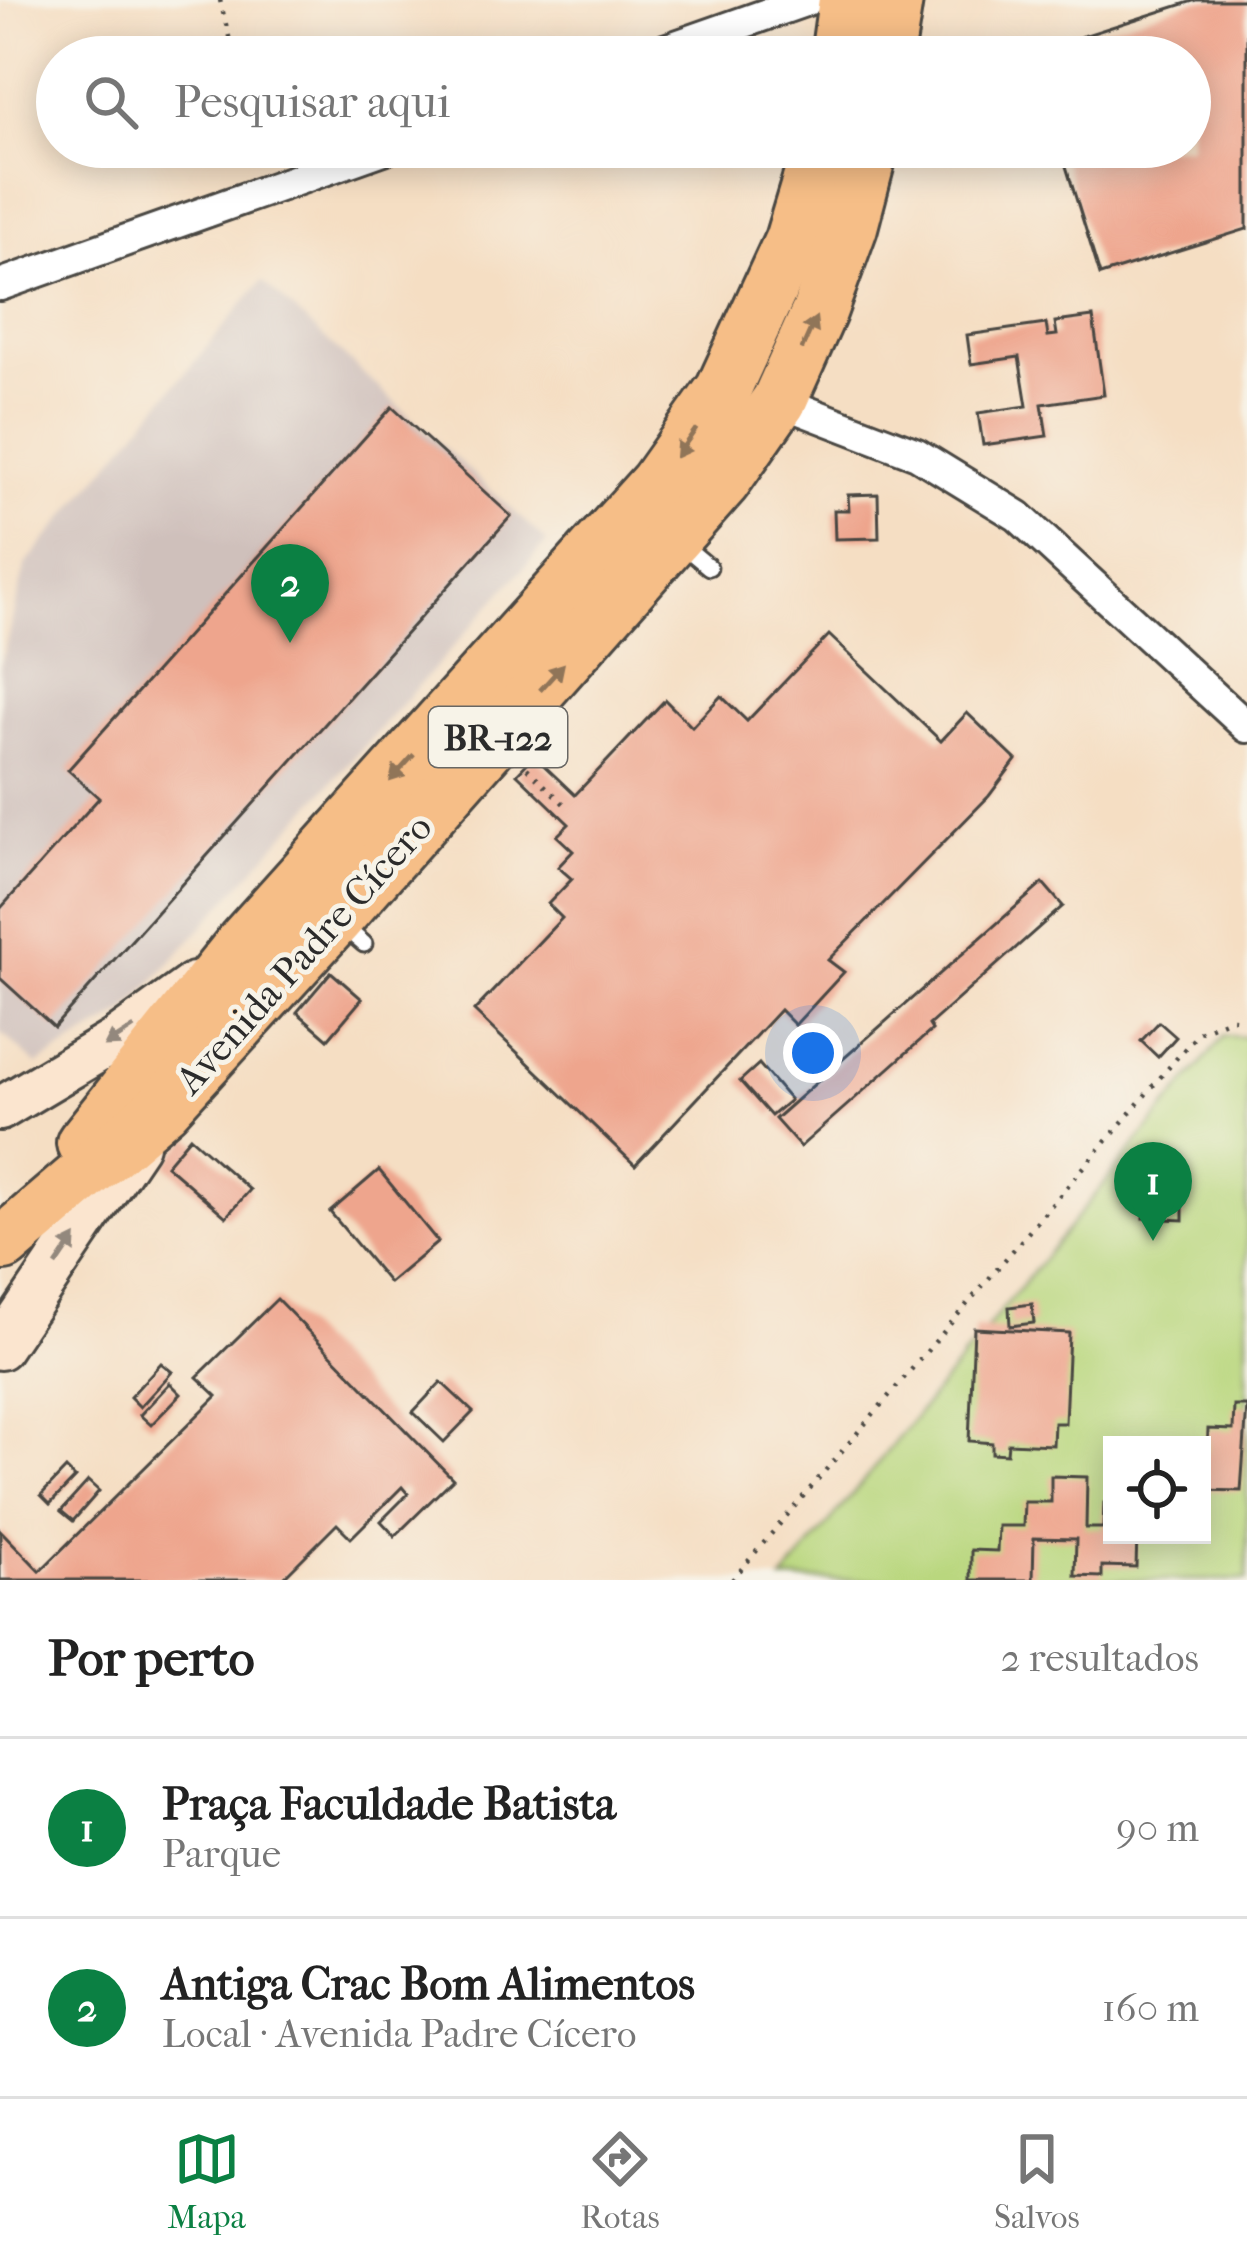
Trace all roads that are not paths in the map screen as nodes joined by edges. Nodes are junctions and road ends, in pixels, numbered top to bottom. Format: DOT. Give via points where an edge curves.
graph roads {
  1 [pos="807,0"];
  2 [pos="846,0"];
  3 [pos="895,0"];
  4 [pos="705,36"];
  5 [pos="841,36"];
  6 [pos="889,36"];
  7 [pos="330,168"];
  8 [pos="814,168"];
  9 [pos="865,168"];
  10 [pos="0,285"];
  11 [pos="779,401"];
  12 [pos="1247,727"];
  13 [pos="245,941"];
  14 [pos="163,1107"];
  15 [pos="0,1109"];
  16 [pos="2,1246"];
  17 [pos="0,1348"];
  1 -- 4 [label="street"];
  2 -- 5 [label="highway"];
  3 -- 6 [label="highway"];
  7 -- 10 [label="street"];
  8 -- 13 [label="highway, Avenida Padre Cícero / BR-122, one-way" via="792,240 723,390 657,483"];
  11 -- 9 [label="highway, Avenida Padre Cícero / BR-122, one-way" via="819,311"];
  11 -- 12 [label="street" via="916,454 1018,516"];
  14 -- 11 [label="highway, Avenida Padre Cícero / BR-122, one-way" via="350,932 692,553 723,481"];
  13 -- 15 [label="main road, Avenida Padre Cícero, one-way" via="177,999"];
  13 -- 16 [label="highway, Avenida Padre Cícero / BR-122"];
  14 -- 16 [label="highway, Avenida Padre Cícero / BR-122"];
  17 -- 14 [label="main road, Avenida Padre Cícero, one-way"];
}
